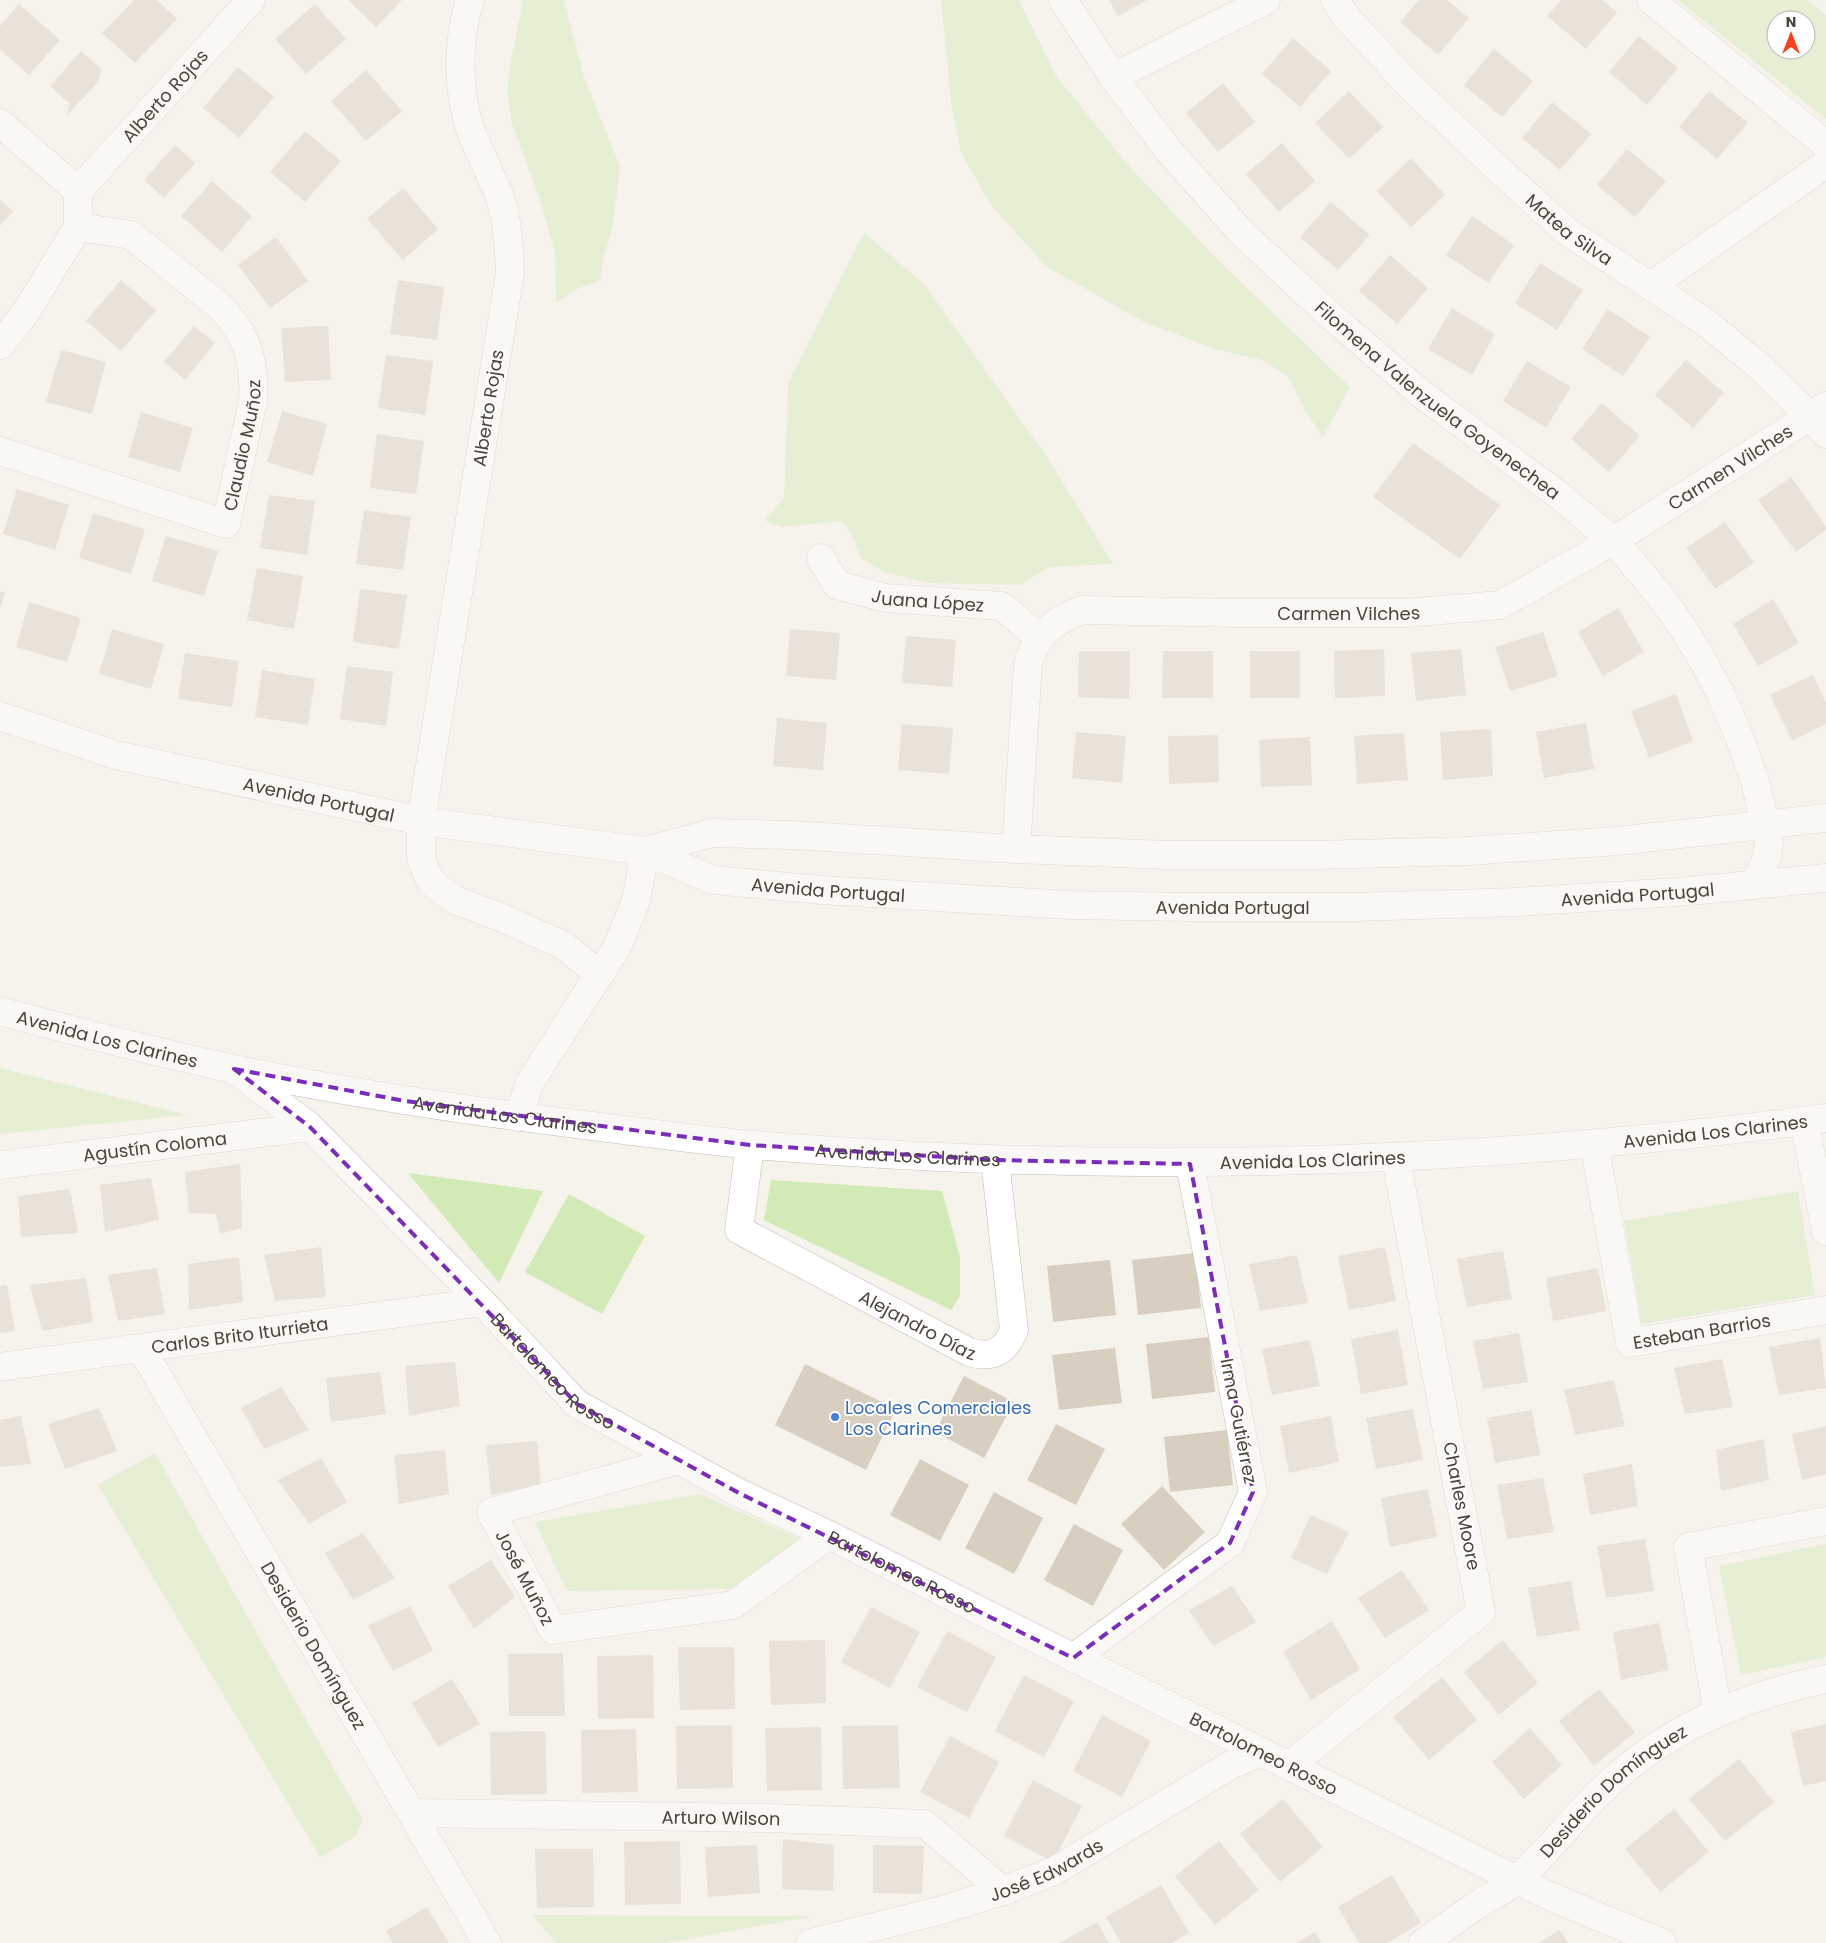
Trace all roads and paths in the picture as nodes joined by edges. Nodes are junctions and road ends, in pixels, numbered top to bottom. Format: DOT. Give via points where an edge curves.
graph roads {
  1 [pos="251,0"];
  2 [pos="470,0"];
  3 [pos="1063,0"];
  4 [pos="1266,0"];
  5 [pos="1335,0"];
  6 [pos="1651,0"];
  7 [pos="1113,77"];
  8 [pos="0,123"];
  9 [pos="1826,145"];
  10 [pos="1826,164"];
  11 [pos="78,191"];
  12 [pos="78,227"];
  13 [pos="1652,286"];
  14 [pos="0,345"];
  15 [pos="1821,419"];
  16 [pos="0,451"];
  17 [pos="1613,541"];
  18 [pos="821,558"];
  19 [pos="1039,638"];
  20 [pos="0,716"];
  21 [pos="1826,818"];
  22 [pos="421,821"];
  23 [pos="1767,826"];
  24 [pos="1016,849"];
  25 [pos="645,851"];
  26 [pos="1826,878"];
  27 [pos="1752,885"];
  28 [pos="600,975"];
  29 [pos="0,1011"];
  30 [pos="234,1069"];
  31 [pos="518,1117"];
  32 [pos="1815,1120"];
  33 [pos="310,1127"];
  34 [pos="1594,1143"];
  35 [pos="750,1145"];
  36 [pos="1396,1158"];
  37 [pos="995,1160"];
  38 [pos="1190,1164"];
  39 [pos="0,1165"];
  40 [pos="1826,1231"];
  41 [pos="482,1302"];
  42 [pos="1826,1310"];
  43 [pos="141,1348"];
  44 [pos="0,1367"];
  45 [pos="678,1460"];
  46 [pos="1826,1521"];
  47 [pos="829,1536"];
  48 [pos="1073,1658"];
  49 [pos="1826,1679"];
  50 [pos="1718,1712"];
  51 [pos="1262,1752"];
  52 [pos="1289,1766"];
  53 [pos="412,1813"];
  54 [pos="1517,1880"];
  55 [pos="1003,1891"];
  56 [pos="488,1943"];
  57 [pos="810,1943"];
  58 [pos="1423,1943"];
  59 [pos="1662,1943"];
  1 -- 11 [label="street, Alberto Rojas"];
  2 -- 22 [label="street, Alberto Rojas" via="462,42 464,101 471,130 501,203 510,273"];
  3 -- 7 [label="street, Filomena Valenzuela Goyenechea"];
  4 -- 7 [label="street"];
  5 -- 13 [label="street, Matea Silva" via="1347,18 1410,86 1568,232"];
  6 -- 9 [label="street"];
  7 -- 17 [label="street, Filomena Valenzuela Goyenechea" via="1169,151 1242,232 1331,316 1424,396 1560,496"];
  8 -- 11 [label="street"];
  10 -- 13 [label="street"];
  11 -- 12 [label="street"];
  12 -- 14 [label="street" via="26,312"];
  12 -- 16 [label="street, Claudio Muñoz" via="131,236 222,308 244,339 251,359 253,401 226,524"];
  13 -- 15 [label="street, Matea Silva" via="1708,324"];
  15 -- 17 [label="street, Carmen Vilches"];
  17 -- 19 [label="street, Carmen Vilches" via="1500,604 1406,613 1082,610 1051,625"];
  17 -- 23 [label="street, Filomena Valenzuela Goyenechea" via="1660,597 1698,652 1739,736"];
  18 -- 19 [label="street, Juana López" via="837,585 886,598 1002,606"];
  19 -- 24 [label="street, Carmen Vilches" via="1032,650 1026,678"];
  20 -- 22 [label="street, Avenida Portugal" via="116,755"];
  21 -- 23 [label="street, Avenida Portugal"];
  22 -- 25 [label="street, Avenida Portugal"];
  22 -- 28 [label="street, Alberto Rojas" via="421,859 431,882 455,900 563,945"];
  23 -- 24 [label="street, Avenida Portugal" via="1467,851 1316,855"];
  23 -- 27 [label="street, Filomena Valenzuela Goyenechea" via="1767,856"];
  24 -- 25 [label="street, Avenida Portugal" via="712,833"];
  25 -- 27 [label="street, Avenida Portugal" via="714,880 822,890 1069,904 1374,907 1526,901"];
  25 -- 28 [label="street" via="636,901 617,947"];
  26 -- 27 [label="street, Avenida Portugal"];
  28 -- 31 [label="street" via="530,1082"];
  29 -- 30 [label="street, Avenida Los Clarines"];
  30 -- 31 [label="street, Avenida Los Clarines" via="405,1101"];
  30 -- 33 [label="street, Bartolomeo Rosso"];
  31 -- 35 [label="street, Avenida Los Clarines"];
  32 -- 34 [label="street, Avenida Los Clarines"];
  32 -- 40 [label="street"];
  33 -- 39 [label="street, Agustín Coloma"];
  33 -- 41 [label="street, Bartolomeo Rosso"];
  34 -- 36 [label="street, Avenida Los Clarines"];
  34 -- 42 [label="street, Esteban Barrios" via="1630,1343"];
  35 -- 37 [label="street, Avenida Los Clarines"];
  35 -- 37 [label="street, Alejandro Díaz" via="739,1230 980,1355 1000,1351 1014,1330"];
  36 -- 38 [label="street, Avenida Los Clarines"];
  36 -- 52 [label="street, Charles Moore" via="1481,1612"];
  37 -- 38 [label="street, Avenida Los Clarines"];
  38 -- 48 [label="street, Irma Gutiérrez" via="1253,1492 1230,1543"];
  41 -- 43 [label="street, Carlos Brito Iturrieta"];
  41 -- 45 [label="street, Bartolomeo Rosso" via="577,1404"];
  43 -- 44 [label="street, Carlos Brito Iturrieta"];
  43 -- 53 [label="street, Desiderio Domínguez"];
  45 -- 47 [label="street, Bartolomeo Rosso"];
  45 -- 47 [label="street, José Muñoz" via="491,1512 553,1630 733,1605"];
  46 -- 50 [label="street" via="1688,1547"];
  47 -- 48 [label="street, Bartolomeo Rosso"];
  48 -- 51 [label="street, Bartolomeo Rosso"];
  49 -- 50 [label="street, Desiderio Domínguez" via="1756,1697"];
  50 -- 54 [label="street, Desiderio Domínguez" via="1674,1735 1634,1762 1597,1795"];
  51 -- 52 [label="street, Bartolomeo Rosso"];
  51 -- 55 [label="street, José Edwards" via="1231,1765 1054,1871"];
  52 -- 54 [label="street, Bartolomeo Rosso"];
  53 -- 55 [label="street, Arturo Wilson" via="768,1818 925,1824"];
  53 -- 56 [label="street, Desiderio Domínguez"];
  54 -- 58 [label="street, Desiderio Domínguez"];
  54 -- 59 [label="street, Bartolomeo Rosso"];
  55 -- 57 [label="street, José Edwards"];
}
